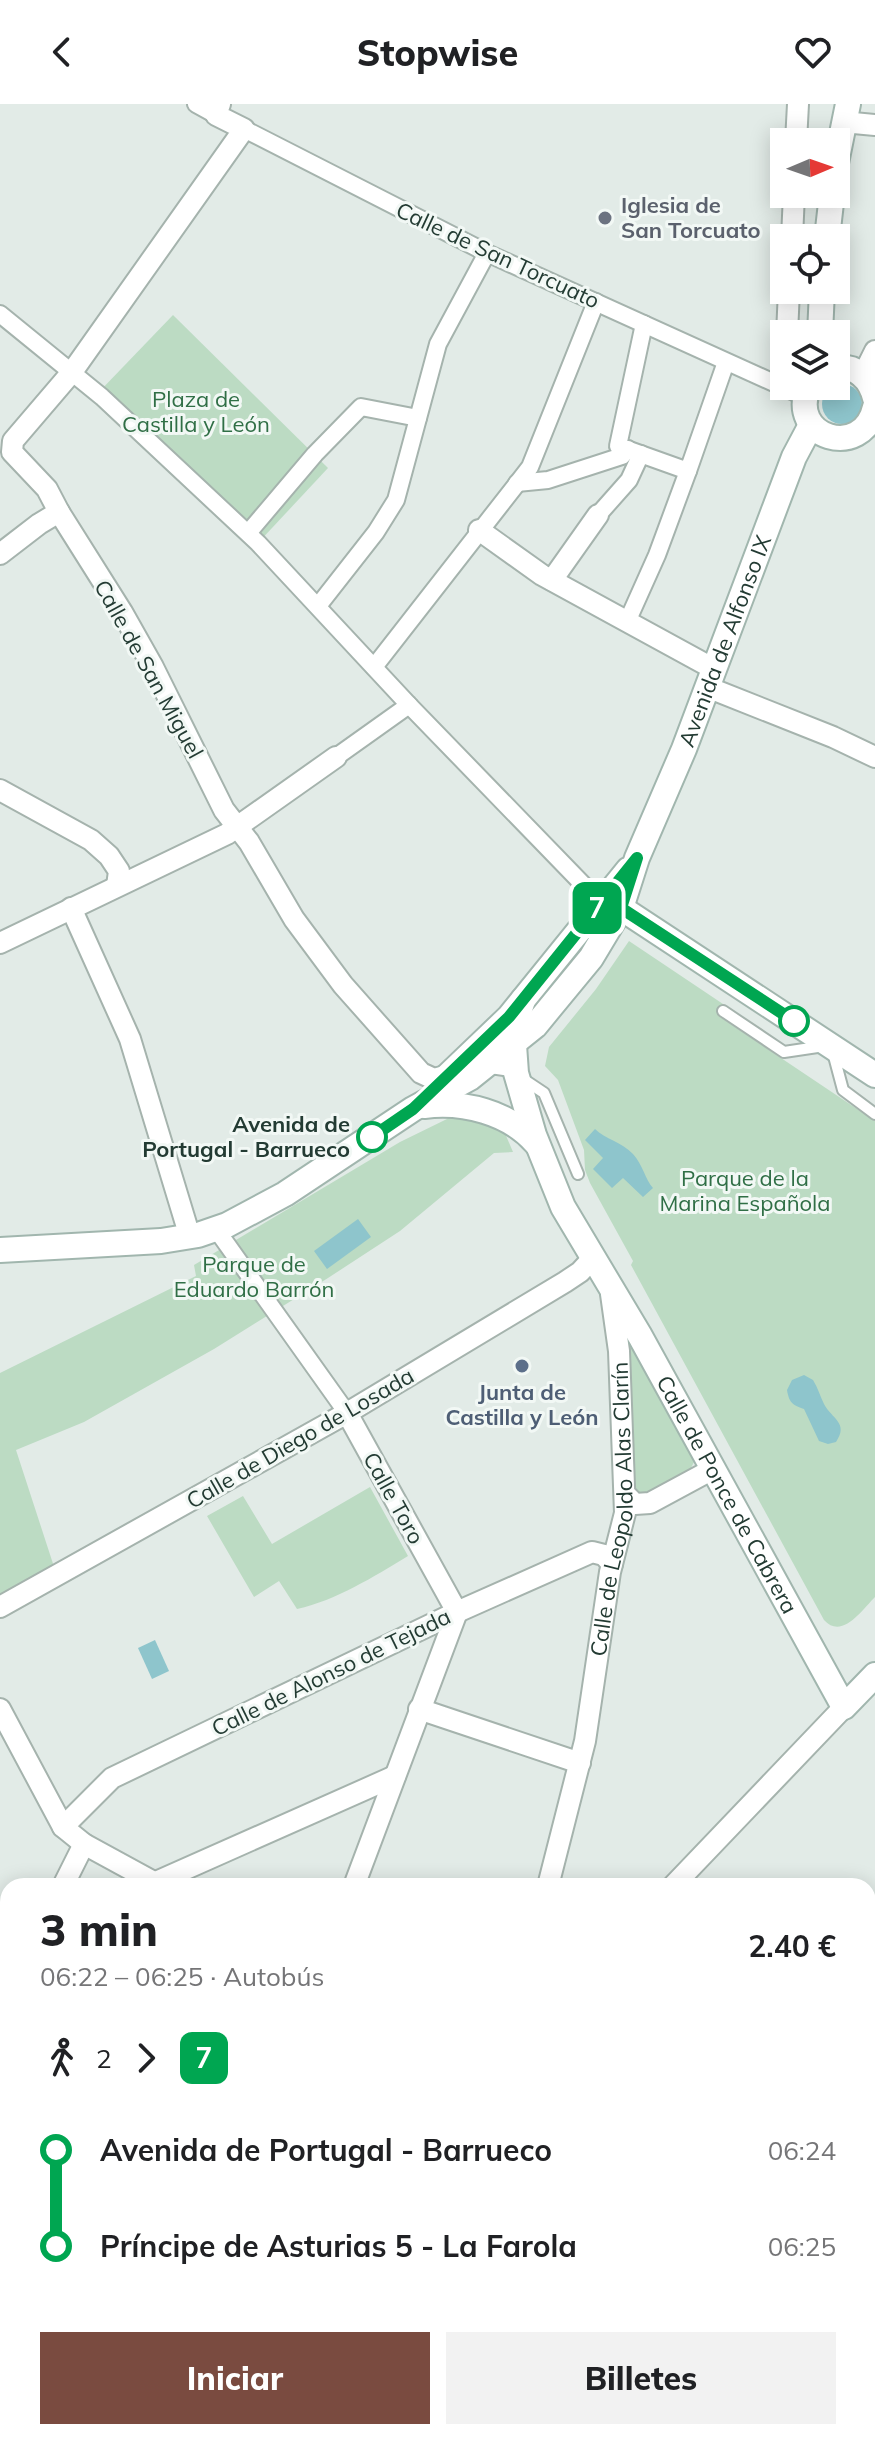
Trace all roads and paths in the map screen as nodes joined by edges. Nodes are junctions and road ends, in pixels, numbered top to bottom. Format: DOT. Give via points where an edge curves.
graph roads {
  1 [pos="196,104"];
  2 [pos="798,104"];
  3 [pos="218,109"];
  4 [pos="846,113"];
  5 [pos="875,125"];
  6 [pos="797,128"];
  7 [pos="244,129"];
  8 [pos="487,253"];
  9 [pos="596,302"];
  10 [pos="0,314"];
  11 [pos="644,324"];
  12 [pos="875,351"];
  13 [pos="726,362"];
  14 [pos="850,369"];
  15 [pos="72,372"];
  16 [pos="770,378"];
  17 [pos="870,388"];
  18 [pos="805,400"];
  19 [pos="875,407"];
  20 [pos="418,418"];
  21 [pos="811,425"];
  22 [pos="634,452"];
  23 [pos="688,471"];
  24 [pos="517,483"];
  25 [pos="59,512"];
  26 [pos="598,515"];
  27 [pos="479,530"];
  28 [pos="248,533"];
  29 [pos="0,554"];
  30 [pos="552,580"];
  31 [pos="318,606"];
  32 [pos="627,622"];
  33 [pos="374,667"];
  34 [pos="711,678"];
  35 [pos="409,705"];
  36 [pos="336,757"];
  37 [pos="875,757"];
  38 [pos="0,790"];
  39 [pos="237,828"];
  40 [pos="117,886"];
  41 [pos="71,908"];
  42 [pos="604,909"];
  43 [pos="0,943"];
  44 [pos="523,1000"];
  45 [pos="723,1011"];
  46 [pos="831,1045"];
  47 [pos="513,1047"];
  48 [pos="481,1071"];
  49 [pos="516,1073"];
  50 [pos="449,1075"];
  51 [pos="875,1075"];
  52 [pos="413,1109"];
  53 [pos="875,1114"];
  54 [pos="539,1146"];
  55 [pos="578,1174"];
  56 [pos="216,1229"];
  57 [pos="190,1237"];
  58 [pos="0,1250"];
  59 [pos="593,1258"];
  60 [pos="608,1283"];
  61 [pos="347,1413"];
  62 [pos="713,1469"];
  63 [pos="625,1494"];
  64 [pos="612,1564"];
  65 [pos="0,1607"];
  66 [pos="457,1612"];
  67 [pos="875,1675"];
  68 [pos="844,1707"];
  69 [pos="0,1709"];
  70 [pos="419,1709"];
  71 [pos="580,1763"];
  72 [pos="395,1776"];
  73 [pos="63,1827"];
  74 [pos="84,1844"];
  75 [pos="67,1878"];
  76 [pos="145,1878"];
  77 [pos="173,1878"];
  78 [pos="357,1878"];
  79 [pos="550,1878"];
  80 [pos="681,1878"];
  1 -- 3 [label="street, Calle de San Torcuato"];
  2 -- 6 [label="street"];
  3 -- 7 [label="street, Calle de San Torcuato"];
  4 -- 5 [label="street"];
  7 -- 8 [label="street, Calle de San Torcuato"];
  7 -- 15 [label="street"];
  8 -- 9 [label="street, Calle de San Torcuato"];
  8 -- 20 [label="street" via="438,344"];
  9 -- 11 [label="street, Calle de San Torcuato"];
  9 -- 24 [label="street" via="530,467"];
  10 -- 15 [label="street"];
  11 -- 13 [label="street, Calle de San Torcuato"];
  11 -- 22 [label="street" via="618,446"];
  12 -- 17 [label="street" via="868,365"];
  13 -- 16 [label="street, Calle de San Torcuato"];
  13 -- 23 [label="street"];
  14 -- 17 [label="main road"];
  15 -- 25 [label="street, Calle de San Miguel" via="11,444"];
  15 -- 28 [label="street"];
  18 -- 21 [label="main road"];
  19 -- 21 [label="main road" via="867,426 849,437 827,437"];
  20 -- 28 [label="street" via="361,407"];
  20 -- 31 [label="street" via="396,500"];
  21 -- 34 [label="main road, Avenida de Alfonso IX" via="794,457"];
  22 -- 23 [label="street"];
  22 -- 24 [label="street" via="548,480"];
  22 -- 26 [label="street" via="626,483"];
  23 -- 32 [label="street"];
  24 -- 27 [label="street"];
  25 -- 29 [label="street"];
  25 -- 39 [label="street, Calle de San Miguel" via="153,667"];
  26 -- 30 [label="street"];
  27 -- 30 [label="street"];
  27 -- 33 [label="street"];
  28 -- 31 [label="street"];
  30 -- 32 [label="street"];
  31 -- 33 [label="street"];
  32 -- 34 [label="street"];
  33 -- 35 [label="street"];
  34 -- 37 [label="street"];
  34 -- 42 [label="main road, Avenida de Alfonso IX" via="637,858"];
  35 -- 36 [label="street"];
  35 -- 42 [label="street"];
  36 -- 39 [label="street"];
  38 -- 40 [label="street" via="100,848 119,871"];
  39 -- 40 [label="street"];
  39 -- 50 [label="street, Calle de San Miguel" via="343,985 424,1076"];
  40 -- 41 [label="street"];
  41 -- 43 [label="street"];
  41 -- 57 [label="street" via="130,1039"];
  42 -- 44 [label="main road"];
  42 -- 46 [label="main road"];
  42 -- 47 [label="main road" via="599,947 545,1017"];
  44 -- 47 [label="main road, Calle de Leopoldo Alas Clarín"];
  44 -- 50 [label="main road"];
  45 -- 46 [label="lane" via="784,1052"];
  46 -- 51 [label="main road"];
  46 -- 53 [label="lane" via="843,1090"];
  47 -- 48 [label="main road"];
  47 -- 49 [label="main road, Calle de Leopoldo Alas Clarín"];
  48 -- 49 [label="lane" via="500,1068"];
  48 -- 52 [label="main road"];
  49 -- 54 [label="main road, Calle de Leopoldo Alas Clarín"];
  49 -- 55 [label="lane" via="544,1093"];
  50 -- 52 [label="main road"];
  52 -- 54 [label="main road" via="447,1105 480,1110 513,1124"];
  52 -- 56 [label="main road" via="285,1194"];
  54 -- 59 [label="main road, Calle de Leopoldo Alas Clarín" via="563,1207"];
  56 -- 57 [label="main road"];
  56 -- 61 [label="street, Calle Toro"];
  57 -- 58 [label="main road"];
  59 -- 60 [label="main road, Calle de Leopoldo Alas Clarín"];
  59 -- 61 [label="street, Calle de Diego de Losada" via="565,1282"];
  60 -- 62 [label="main road, Calle de Ponce de Cabrera"];
  60 -- 63 [label="street, Calle de Leopoldo Alas Clarín" via="618,1341"];
  61 -- 65 [label="street, Calle de Diego de Losada"];
  61 -- 66 [label="street, Calle Toro"];
  62 -- 63 [label="street" via="650,1503 635,1504"];
  62 -- 68 [label="main road, Calle de Ponce de Cabrera"];
  63 -- 64 [label="street, Calle de Leopoldo Alas Clarín"];
  64 -- 66 [label="street, Calle de Alonso de Tejada" via="592,1552"];
  64 -- 71 [label="street, Calle de Leopoldo Alas Clarín"];
  66 -- 70 [label="street"];
  66 -- 73 [label="street, Calle de Alonso de Tejada" via="112,1778"];
  67 -- 68 [label="main road"];
  68 -- 80 [label="street"];
  69 -- 73 [label="street"];
  70 -- 71 [label="street"];
  70 -- 72 [label="street"];
  71 -- 79 [label="street, Calle de Leopoldo Alas Clarín"];
  72 -- 77 [label="street"];
  72 -- 78 [label="street"];
  73 -- 74 [label="street"];
  74 -- 75 [label="street"];
  74 -- 76 [label="street"];
}
